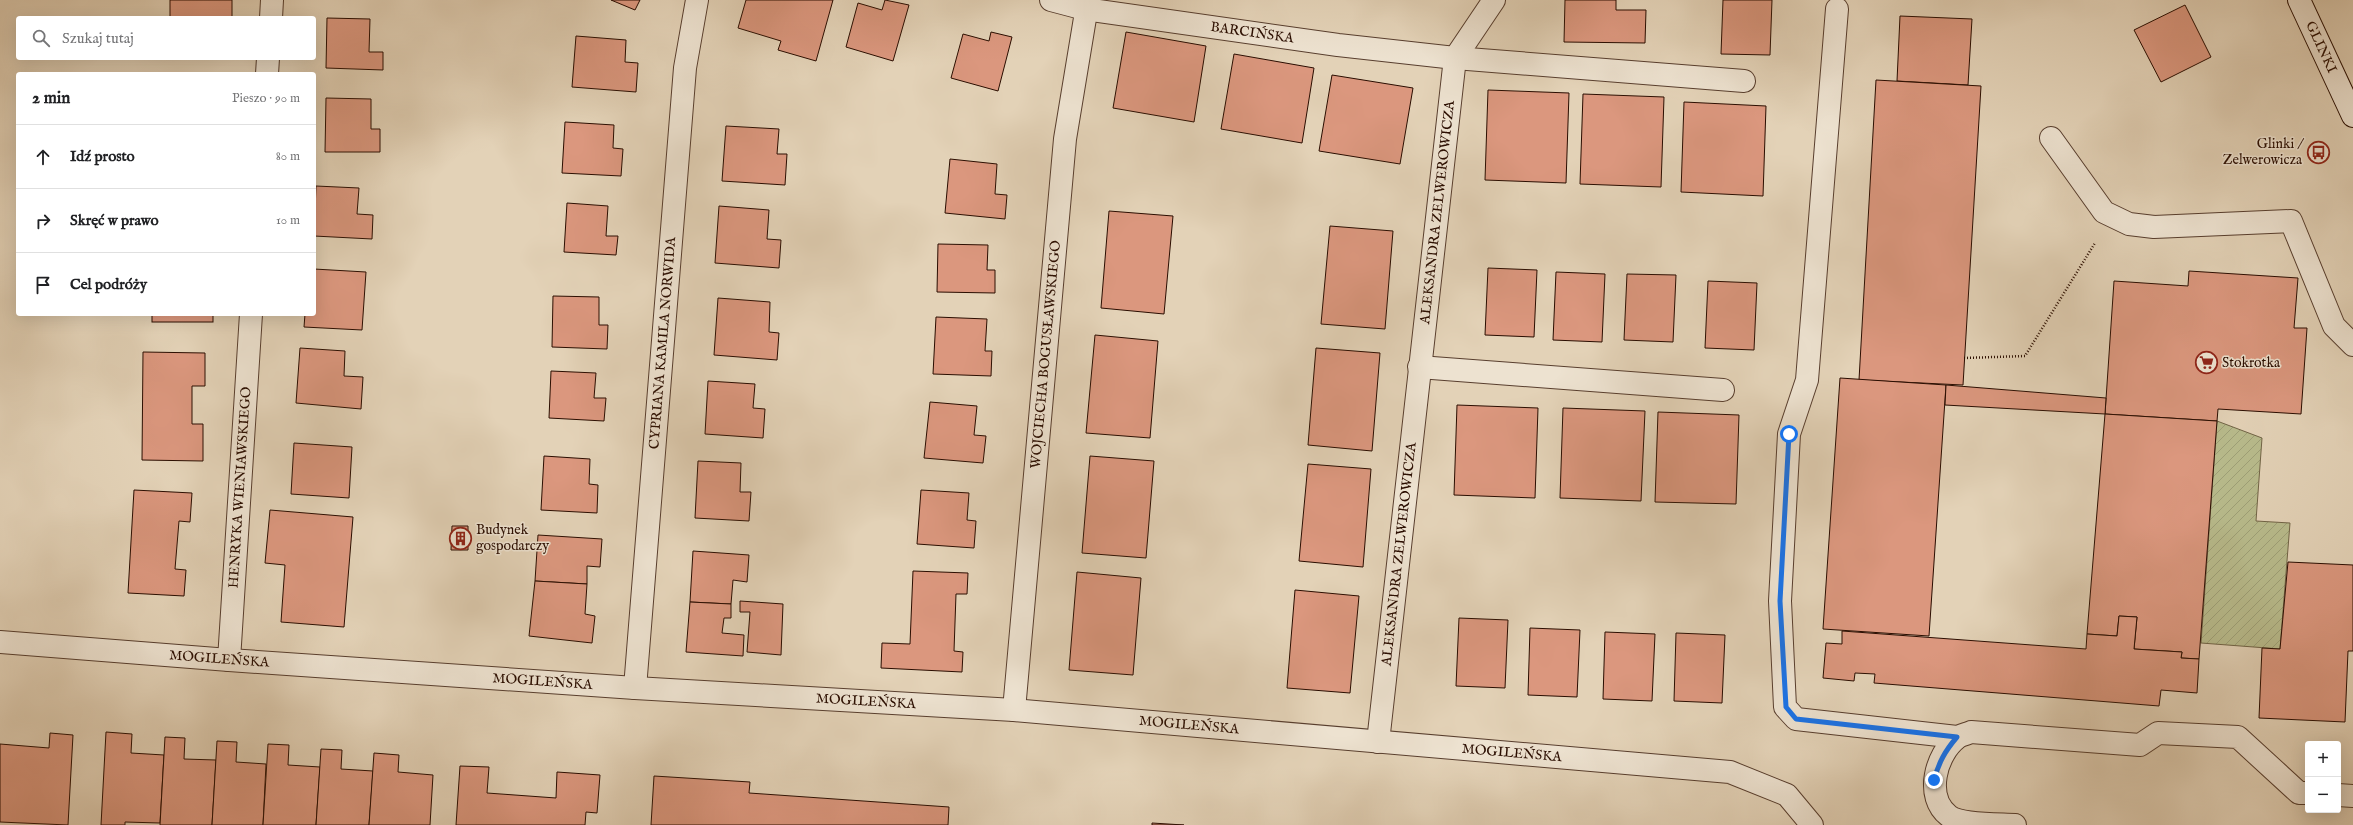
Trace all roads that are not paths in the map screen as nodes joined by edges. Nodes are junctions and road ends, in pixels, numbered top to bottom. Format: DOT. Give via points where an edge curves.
graph roads {
  1 [pos="272,0"];
  2 [pos="697,0"];
  3 [pos="1051,0"];
  4 [pos="1494,0"];
  5 [pos="2299,0"];
  6 [pos="1087,5"];
  7 [pos="1837,9"];
  8 [pos="271,16"];
  9 [pos="1455,58"];
  10 [pos="268,60"];
  11 [pos="267,72"];
  12 [pos="1744,81"];
  13 [pos="2353,116"];
  14 [pos="2051,138"];
  15 [pos="252,316"];
  16 [pos="2353,345"];
  17 [pos="1419,367"];
  18 [pos="1723,390"];
  19 [pos="0,642"];
  20 [pos="229,660"];
  21 [pos="635,688"];
  22 [pos="1014,710"];
  23 [pos="1957,737"];
  24 [pos="1378,742"];
  25 [pos="2305,793"];
  26 [pos="2341,795"];
  27 [pos="2353,796"];
  28 [pos="1812,825"];
  29 [pos="2015,825"];
  1 -- 8 [label="street"];
  2 -- 21 [label="street, CYPRIANA KAMILA NORWIDA" via="685,68"];
  3 -- 6 [label="street, BARCIŃSKA"];
  4 -- 9 [label="street, ALEKSANDRA ZELWEROWICZA"];
  5 -- 13 [label="street, GLINKI"];
  6 -- 9 [label="street, BARCIŃSKA" via="1338,45"];
  6 -- 22 [label="street, WOJCIECHA BOGUSŁAWSKIEGO" via="1065,139"];
  7 -- 23 [label="street" via="1807,380 1789,434 1780,601 1786,707 1796,719"];
  9 -- 12 [label="street"];
  9 -- 17 [label="street, ALEKSANDRA ZELWEROWICZA"];
  10 -- 11 [label="street"];
  14 -- 16 [label="street" via="2104,212 2129,224 2154,227 2291,221 2334,326"];
  15 -- 20 [label="street, HENRYKA WIENIAWSKIEGO"];
  17 -- 18 [label="street"];
  17 -- 24 [label="street, ALEKSANDRA ZELWEROWICZA"];
  19 -- 20 [label="street, MOGILEŃSKA"];
  20 -- 21 [label="street, MOGILEŃSKA"];
  21 -- 22 [label="street, MOGILEŃSKA"];
  22 -- 24 [label="street, MOGILEŃSKA"];
  23 -- 25 [label="street" via="1971,732 2140,745 2158,733 2238,737 2299,793"];
  23 -- 29 [label="street" via="1938,764 1934,780 1935,793 1948,816 1959,820"];
  24 -- 28 [label="street, MOGILEŃSKA" via="1730,772 1787,795"];
  26 -- 27 [label="street"];
}
